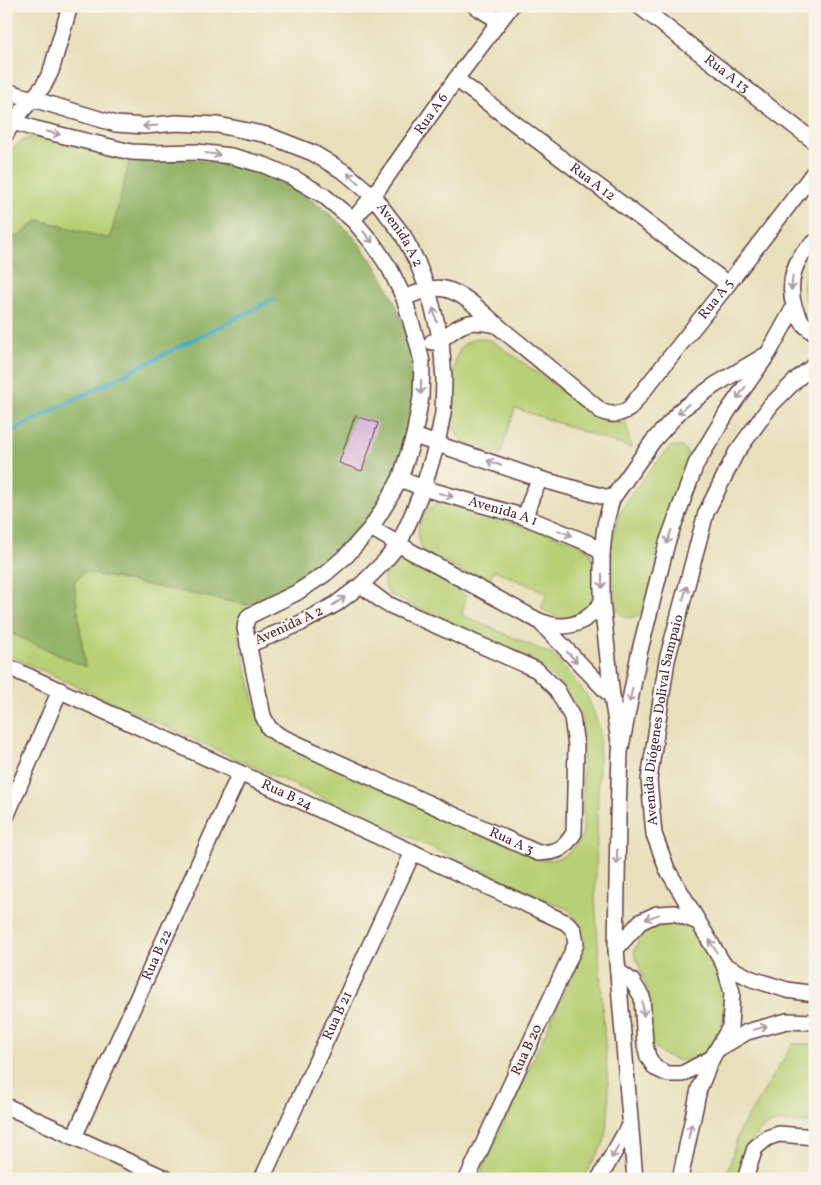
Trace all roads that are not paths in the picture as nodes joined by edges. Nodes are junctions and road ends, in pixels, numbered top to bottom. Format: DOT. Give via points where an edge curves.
graph roads {
  1 [pos="70,6"];
  2 [pos="475,6"];
  3 [pos="511,6"];
  4 [pos="638,6"];
  5 [pos="499,21"];
  6 [pos="456,79"];
  7 [pos="6,91"];
  8 [pos="33,99"];
  9 [pos="9,125"];
  10 [pos="815,142"];
  11 [pos="815,171"];
  12 [pos="373,196"];
  13 [pos="353,220"];
  14 [pos="815,242"];
  15 [pos="728,284"];
  16 [pos="428,290"];
  17 [pos="404,298"];
  18 [pos="794,307"];
  19 [pos="497,325"];
  20 [pos="815,334"];
  21 [pos="441,340"];
  22 [pos="418,345"];
  23 [pos="768,354"];
  24 [pos="815,365"];
  25 [pos="414,436"];
  26 [pos="437,444"];
  27 [pos="400,479"];
  28 [pos="540,479"];
  29 [pos="423,488"];
  30 [pos="612,499"];
  31 [pos="525,517"];
  32 [pos="371,528"];
  33 [pos="398,544"];
  34 [pos="602,553"];
  35 [pos="361,586"];
  36 [pos="602,602"];
  37 [pos="539,621"];
  38 [pos="248,645"];
  39 [pos="6,666"];
  40 [pos="60,690"];
  41 [pos="612,697"];
  42 [pos="620,752"];
  43 [pos="240,774"];
  44 [pos="6,817"];
  45 [pos="413,852"];
  46 [pos="698,922"];
  47 [pos="567,923"];
  48 [pos="616,949"];
  49 [pos="724,965"];
  50 [pos="618,971"];
  51 [pos="815,994"];
  52 [pos="815,1022"];
  53 [pos="715,1054"];
  54 [pos="6,1106"];
  55 [pos="630,1124"];
  56 [pos="74,1137"];
  57 [pos="815,1137"];
  58 [pos="167,1179"];
  59 [pos="262,1179"];
  60 [pos="467,1179"];
  61 [pos="599,1179"];
  62 [pos="635,1179"];
  63 [pos="680,1179"];
  64 [pos="745,1179"];
  1 -- 8 [label="street" via="51,72"];
  2 -- 5 [label="street"];
  3 -- 5 [label="street, Rua A 6"];
  4 -- 10 [label="street, Rua A 13"];
  5 -- 6 [label="street, Rua A 6"];
  6 -- 12 [label="street, Rua A 6"];
  6 -- 15 [label="street, Rua A 12"];
  7 -- 8 [label="street, Avenida A 2"];
  8 -- 9 [label="street"];
  12 -- 8 [label="street, Avenida A 2, one-way" via="338,168 267,135 218,125 116,124"];
  9 -- 13 [label="street, Avenida A 2, one-way" via="131,152 197,152 231,156 264,165 323,195"];
  11 -- 15 [label="street, Rua A 5"];
  12 -- 13 [label="street, Rua A 6"];
  12 -- 16 [label="street, Avenida A 2" via="403,235"];
  13 -- 17 [label="street, Avenida A 2, one-way" via="390,269"];
  14 -- 18 [label="street, one-way" via="801,255 793,271"];
  15 -- 19 [label="street, Rua A 5" via="629,409 621,414 601,411"];
  16 -- 17 [label="street"];
  16 -- 19 [label="street" via="454,292"];
  21 -- 16 [label="street, Avenida A 2, one-way"];
  17 -- 22 [label="street, Avenida A 2"];
  18 -- 20 [label="street"];
  18 -- 23 [label="street"];
  19 -- 21 [label="street" via="470,322"];
  21 -- 22 [label="street"];
  21 -- 26 [label="street, Avenida A 2" via="443,413"];
  22 -- 25 [label="street, Avenida A 2, one-way" via="422,362 421,397"];
  23 -- 30 [label="street, one-way" via="682,409 653,441"];
  23 -- 42 [label="street, one-way" via="696,464 667,543 639,654"];
  46 -- 24 [label="street, Avenida Diógenes Dolival Sampaio, one-way" via="667,869 654,834 649,780 667,660 706,513 736,453 771,405"];
  25 -- 26 [label="street"];
  25 -- 27 [label="street, Avenida A 2"];
  28 -- 26 [label="street, one-way"];
  26 -- 29 [label="street, Avenida A 2"];
  27 -- 29 [label="street, Avenida A 1"];
  27 -- 32 [label="street, Avenida A 2"];
  28 -- 30 [label="street"];
  28 -- 31 [label="street"];
  29 -- 31 [label="street, Avenida A 1, one-way"];
  29 -- 33 [label="street, Avenida A 2"];
  30 -- 34 [label="street"];
  31 -- 34 [label="street, Avenida A 1, one-way" via="588,543"];
  32 -- 33 [label="street"];
  32 -- 38 [label="street, Avenida A 2" via="325,574 296,594 249,616 245,628"];
  33 -- 35 [label="street, Avenida A 2"];
  33 -- 37 [label="street"];
  34 -- 36 [label="street, one-way"];
  38 -- 35 [label="street, Avenida A 2, one-way" via="301,623"];
  35 -- 38 [label="street, Rua A 3" via="385,603 537,670 557,690 572,717 576,746 574,833 567,845 554,852 538,853 280,736 269,728 263,716"];
  36 -- 37 [label="street" via="586,619 574,624 557,626"];
  36 -- 41 [label="street"];
  37 -- 41 [label="street, one-way"];
  39 -- 40 [label="street, Rua B 24"];
  40 -- 43 [label="street, Rua B 24"];
  40 -- 44 [label="street"];
  41 -- 42 [label="street"];
  42 -- 48 [label="street, one-way"];
  43 -- 45 [label="street, Rua B 24"];
  43 -- 56 [label="street, Rua B 22"];
  45 -- 47 [label="street, Rua B 24"];
  45 -- 59 [label="street, Rua B 21"];
  46 -- 48 [label="street, one-way" via="675,913 657,914 640,922"];
  49 -- 46 [label="street, Avenida Diógenes Dolival Sampaio, one-way"];
  47 -- 60 [label="street, Rua B 20" via="574,931 576,944"];
  48 -- 50 [label="street"];
  49 -- 51 [label="street" via="778,988"];
  49 -- 53 [label="street, Avenida Diógenes Dolival Sampaio" via="732,992 730,1028"];
  50 -- 53 [label="street, one-way" via="632,981 642,997 645,1044 655,1068 668,1074 682,1074"];
  50 -- 55 [label="street"];
  53 -- 52 [label="street, one-way" via="747,1032 787,1021"];
  63 -- 53 [label="street, Avenida Diógenes Dolival Sampaio, one-way" via="699,1089"];
  54 -- 56 [label="street"];
  55 -- 61 [label="street, one-way"];
  55 -- 62 [label="street"];
  56 -- 58 [label="street"];
  57 -- 64 [label="street" via="779,1134 767,1138 755,1148"];
}
